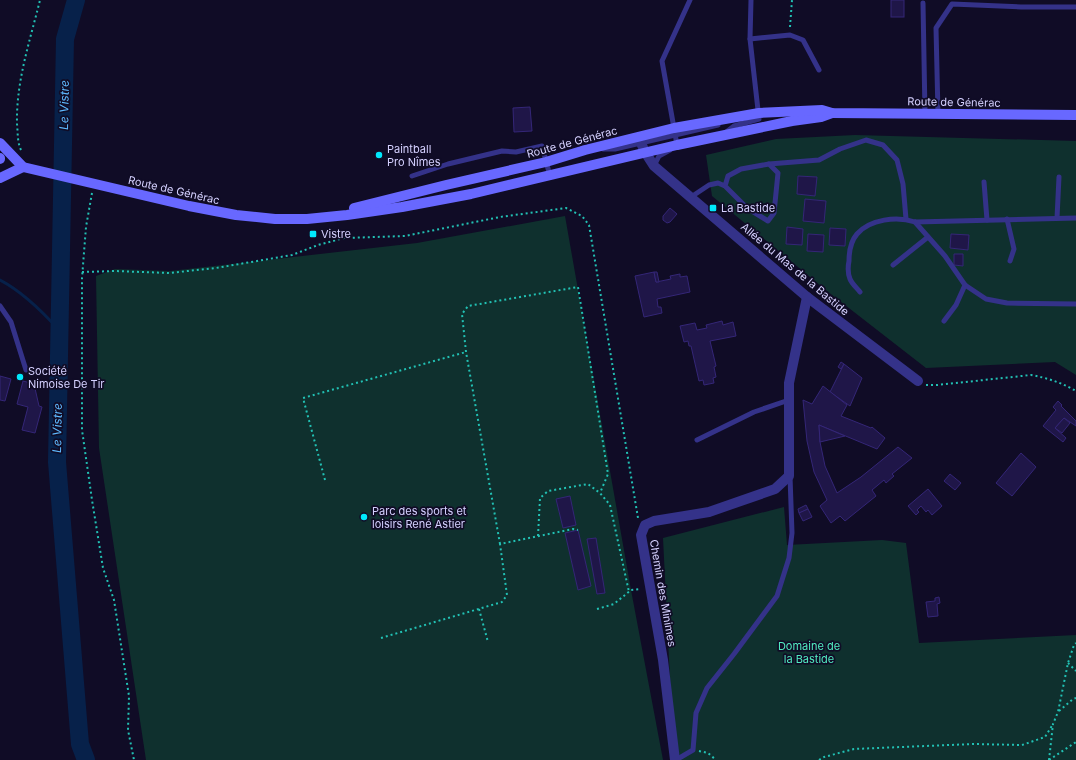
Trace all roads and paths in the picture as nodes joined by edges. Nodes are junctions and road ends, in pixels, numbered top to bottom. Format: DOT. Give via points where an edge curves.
graph roads {
  1 [pos="40,0"];
  2 [pos="690,0"];
  3 [pos="751,0"];
  4 [pos="792,0"];
  5 [pos="923,3"];
  6 [pos="1076,6"];
  7 [pos="790,35"];
  8 [pos="750,40"];
  9 [pos="819,70"];
  10 [pos="759,113"];
  11 [pos="832,113"];
  12 [pos="924,114"];
  13 [pos="938,114"];
  14 [pos="1076,116"];
  15 [pos="792,121"];
  16 [pos="675,136"];
  17 [pos="722,136"];
  18 [pos="0,144"];
  19 [pos="643,148"];
  20 [pos="585,150"];
  21 [pos="769,164"];
  22 [pos="654,166"];
  23 [pos="26,167"];
  24 [pos="548,170"];
  25 [pos="412,176"];
  26 [pos="1059,177"];
  27 [pos="0,178"];
  28 [pos="89,182"];
  29 [pos="984,182"];
  30 [pos="725,186"];
  31 [pos="691,197"];
  32 [pos="321,217"];
  33 [pos="1057,218"];
  34 [pos="1076,218"];
  35 [pos="906,219"];
  36 [pos="1008,219"];
  37 [pos="988,220"];
  38 [pos="915,222"];
  39 [pos="928,237"];
  40 [pos="1010,261"];
  41 [pos="893,265"];
  42 [pos="82,272"];
  43 [pos="966,285"];
  44 [pos="860,292"];
  45 [pos="807,297"];
  46 [pos="1076,304"];
  47 [pos="0,306"];
  48 [pos="944,321"];
  49 [pos="466,352"];
  50 [pos="26,370"];
  51 [pos="918,381"];
  52 [pos="1076,391"];
  53 [pos="790,400"];
  54 [pos="697,440"];
  55 [pos="790,476"];
  56 [pos="325,480"];
  57 [pos="600,493"];
  58 [pos="578,530"];
  59 [pos="641,535"];
  60 [pos="538,536"];
  61 [pos="500,544"];
  62 [pos="650,587"];
  63 [pos="629,592"];
  64 [pos="479,609"];
  65 [pos="597,609"];
  66 [pos="382,638"];
  67 [pos="488,642"];
  68 [pos="1075,644"];
  69 [pos="1068,663"];
  70 [pos="1076,671"];
  71 [pos="1076,698"];
  72 [pos="1058,712"];
  73 [pos="1053,724"];
  74 [pos="1076,742"];
  75 [pos="693,750"];
  76 [pos="134,760"];
  77 [pos="676,760"];
  78 [pos="716,760"];
  79 [pos="819,760"];
  80 [pos="1049,760"];
  1 -- 23 [label="path" via="24,60 17,106 18,142"];
  2 -- 16 [label="lane" via="662,61"];
  3 -- 8 [label="lane"];
  4 -- 7 [label="path"];
  5 -- 12 [label="lane"];
  6 -- 13 [label="lane" via="952,4 936,28"];
  7 -- 8 [label="lane"];
  7 -- 9 [label="lane" via="803,40"];
  8 -- 10 [label="lane"];
  10 -- 11 [label="street, Route de Générac" via="822,110"];
  10 -- 16 [label="street, Route de Générac" via="731,118"];
  10 -- 17 [label="lane" via="759,119 734,126"];
  11 -- 12 [label="street, Route de Générac"];
  11 -- 15 [label="street, Route de Générac"];
  12 -- 13 [label="street, Route de Générac"];
  13 -- 14 [label="street, Route de Générac"];
  15 -- 17 [label="street, Route de Générac"];
  15 -- 22 [label="lane" via="672,149 659,156"];
  16 -- 17 [label="street, Route de Générac"];
  16 -- 19 [label="street, Route de Générac"];
  16 -- 20 [label="street, Route de Générac"];
  18 -- 23 [label="street"];
  19 -- 20 [label="lane"];
  19 -- 22 [label="street, Allée du Mas de la Bastide"];
  19 -- 24 [label="street, Route de Générac"];
  20 -- 24 [label="street, Route de Générac"];
  21 -- 30 [label="lane" via="742,169 728,176"];
  21 -- 30 [label="lane" via="778,173 774,213 768,221 747,208"];
  21 -- 35 [label="lane" via="819,160 866,140 883,145 897,160 903,184"];
  22 -- 31 [label="street, Allée du Mas de la Bastide"];
  23 -- 27 [label="street"];
  23 -- 28 [label="street, Route de Générac"];
  24 -- 25 [label="lane" via="542,146 516,152 502,151"];
  24 -- 32 [label="street, Route de Générac" via="446,184"];
  24 -- 32 [label="street, Route de Générac" via="498,188 402,207"];
  26 -- 33 [label="lane"];
  28 -- 32 [label="street, Route de Générac" via="236,215 275,219"];
  28 -- 42 [label="path"];
  29 -- 37 [label="lane"];
  30 -- 31 [label="lane" via="718,183 709,184"];
  31 -- 45 [label="street, Allée du Mas de la Bastide"];
  33 -- 34 [label="lane"];
  33 -- 36 [label="lane"];
  35 -- 38 [label="lane"];
  35 -- 44 [label="lane" via="879,221 856,235 849,251 848,267 850,280"];
  36 -- 37 [label="lane"];
  36 -- 40 [label="lane" via="1014,249"];
  37 -- 38 [label="lane"];
  38 -- 39 [label="lane"];
  39 -- 41 [label="lane"];
  39 -- 43 [label="lane"];
  42 -- 59 [label="path" via="168,274 216,268 292,255 344,238 405,236 500,217 566,208 582,216 589,225"];
  42 -- 76 [label="path" via="82,430 103,568 114,600 128,696 128,730"];
  43 -- 46 [label="lane" via="986,299 1007,303"];
  43 -- 48 [label="lane"];
  45 -- 51 [label="street, Allée du Mas de la Bastide"];
  45 -- 53 [label="street" via="789,382"];
  47 -- 50 [label="lane" via="11,322"];
  49 -- 56 [label="path" via="303,398"];
  49 -- 57 [label="path" via="462,314 468,306 578,287 608,474"];
  49 -- 61 [label="path"];
  51 -- 52 [label="path" via="927,385 937,385 1031,375 1046,377"];
  53 -- 54 [label="lane" via="754,412"];
  53 -- 55 [label="street"];
  55 -- 59 [label="street, Chemin des Minimes" via="775,489 709,512 645,524"];
  55 -- 75 [label="lane" via="792,533 789,558 777,596 707,688 696,713"];
  57 -- 60 [label="path" via="588,484 548,491 540,498"];
  57 -- 63 [label="path" via="610,504"];
  58 -- 60 [label="path"];
  59 -- 62 [label="street, Chemin des Minimes"];
  60 -- 61 [label="path"];
  61 -- 64 [label="path" via="507,595 502,602"];
  62 -- 63 [label="path"];
  62 -- 77 [label="street, Chemin des Minimes" via="663,660"];
  63 -- 65 [label="path" via="614,604"];
  64 -- 66 [label="path"];
  64 -- 67 [label="path"];
  68 -- 69 [label="path"];
  69 -- 70 [label="path"];
  69 -- 72 [label="path"];
  71 -- 72 [label="path"];
  72 -- 73 [label="path"];
  73 -- 79 [label="path" via="1045,737 1022,745 974,744 854,749"];
  73 -- 80 [label="path"];
  74 -- 80 [label="path"];
  75 -- 77 [label="lane"];
  75 -- 78 [label="path" via="708,754"];
}
